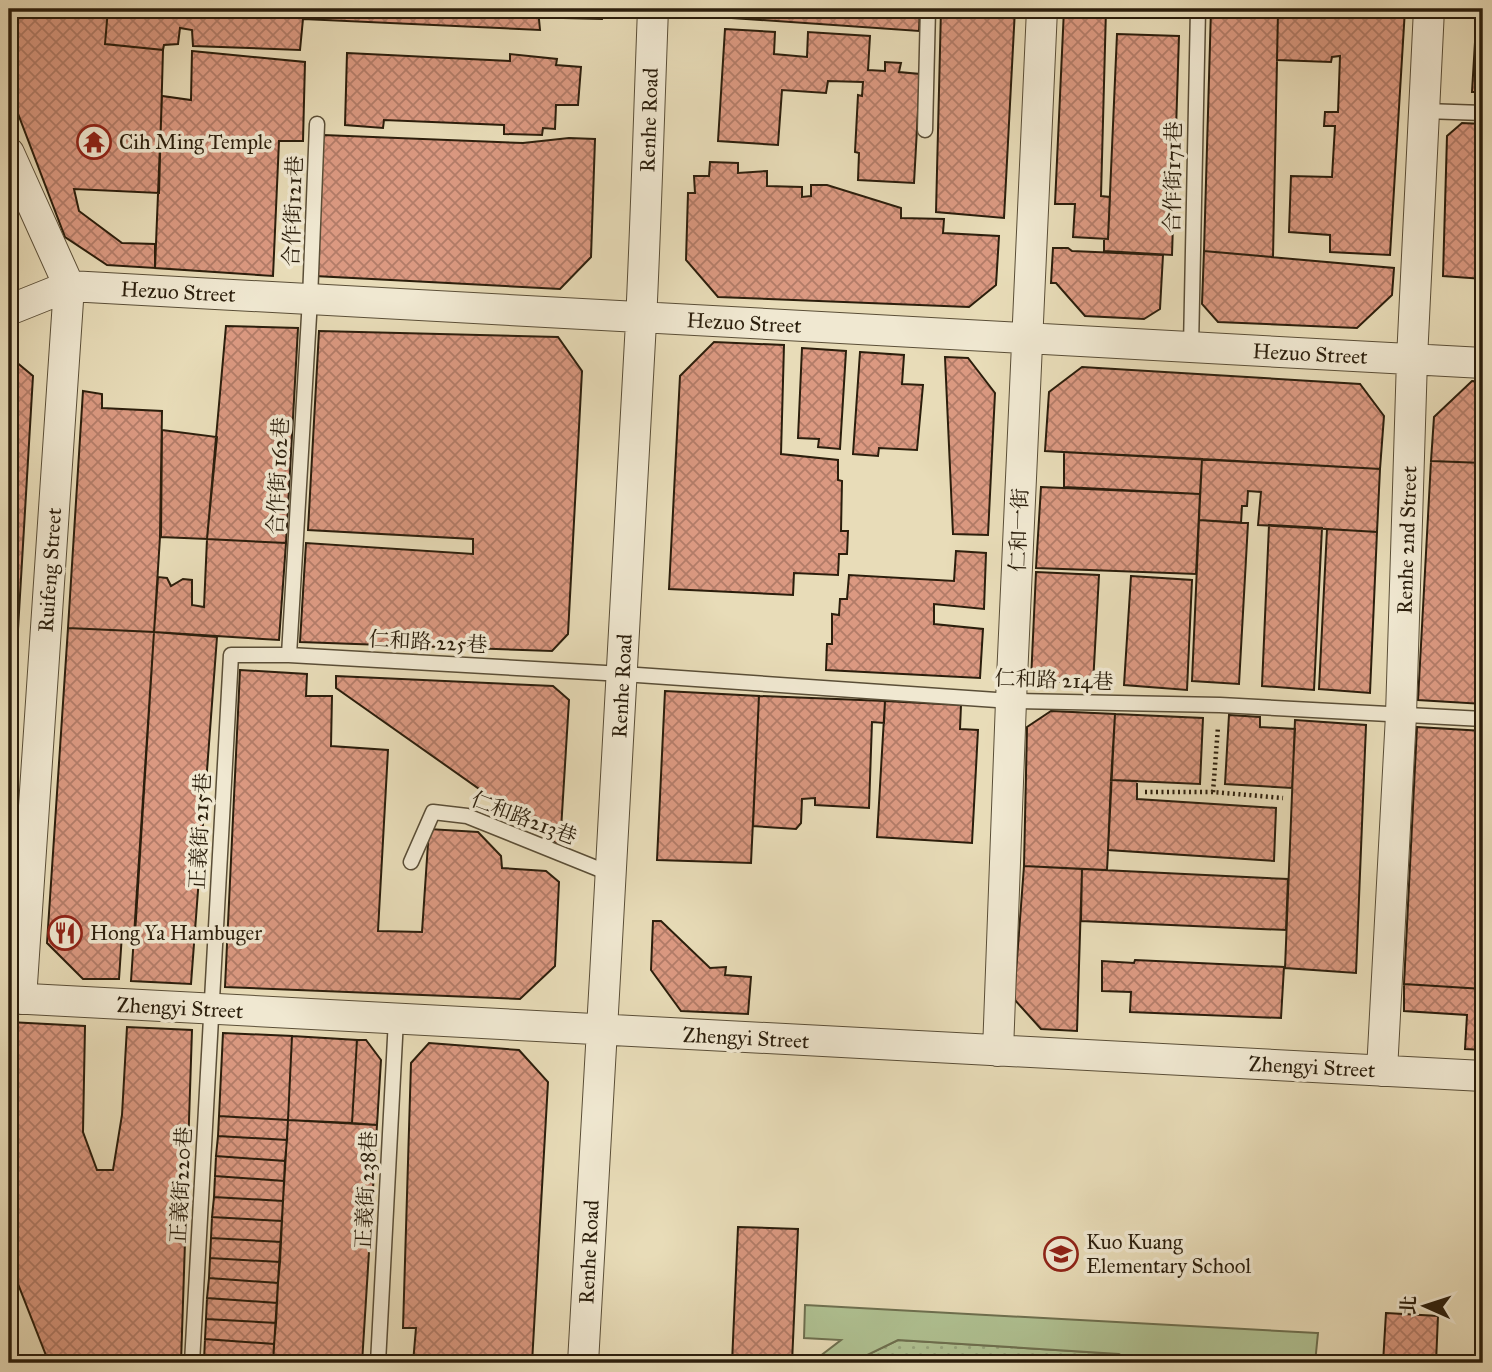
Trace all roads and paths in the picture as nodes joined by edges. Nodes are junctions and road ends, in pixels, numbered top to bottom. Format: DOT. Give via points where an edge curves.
graph roads {
  1 [pos="653,9"];
  2 [pos="928,9"];
  3 [pos="1042,9"];
  4 [pos="1198,9"];
  5 [pos="1429,9"];
  6 [pos="1425,111"];
  7 [pos="1483,113"];
  8 [pos="317,124"];
  9 [pos="925,130"];
  10 [pos="9,153"];
  11 [pos="69,286"];
  12 [pos="310,299"];
  13 [pos="9,310"];
  14 [pos="641,317"];
  15 [pos="1027,339"];
  16 [pos="1191,347"];
  17 [pos="1412,359"];
  18 [pos="1483,363"];
  19 [pos="231,655"];
  20 [pos="289,655"];
  21 [pos="623,674"];
  22 [pos="1011,701"];
  23 [pos="1220,705"];
  24 [pos="1401,715"];
  25 [pos="1483,719"];
  26 [pos="1145,792"];
  27 [pos="1213,792"];
  28 [pos="1283,797"];
  29 [pos="411,862"];
  30 [pos="611,874"];
  31 [pos="15,999"];
  32 [pos="212,1009"];
  33 [pos="396,1019"];
  34 [pos="601,1030"];
  35 [pos="998,1051"];
  36 [pos="1382,1071"];
  37 [pos="1483,1076"];
  38 [pos="192,1363"];
  39 [pos="378,1363"];
  40 [pos="583,1363"];
  1 -- 14 [label="street, Renhe Road"];
  2 -- 9 [label="lane"];
  3 -- 15 [label="street, 仁和一街"];
  4 -- 16 [label="lane, 合作街171巷"];
  5 -- 6 [label="street, Renhe 2nd Street"];
  6 -- 7 [label="lane"];
  6 -- 17 [label="street, Renhe 2nd Street"];
  8 -- 12 [label="lane, 合作街121巷"];
  10 -- 11 [label="street, Ruifeng Street"];
  11 -- 12 [label="street, Hezuo Street"];
  11 -- 13 [label="street, Hezuo Street"];
  11 -- 31 [label="street, Ruifeng Street"];
  12 -- 14 [label="street, Hezuo Street"];
  12 -- 20 [label="lane, 合作街 162巷"];
  14 -- 15 [label="street, Hezuo Street"];
  14 -- 21 [label="street, Renhe Road"];
  15 -- 16 [label="street, Hezuo Street"];
  15 -- 22 [label="street, 仁和一街"];
  16 -- 17 [label="street, Hezuo Street"];
  17 -- 18 [label="street, Hezuo Street"];
  17 -- 24 [label="street, Renhe 2nd Street"];
  19 -- 20 [label="lane, 仁和路 225巷"];
  19 -- 32 [label="lane, 正義街 215巷"];
  20 -- 21 [label="lane, 仁和路 225巷"];
  21 -- 22 [label="lane, 仁和路 214巷"];
  21 -- 30 [label="street, Renhe Road"];
  22 -- 23 [label="lane, 仁和路 214巷"];
  22 -- 35 [label="street, 仁和一街"];
  23 -- 24 [label="lane, 仁和路 214巷"];
  23 -- 27 [label="path"];
  24 -- 25 [label="lane, 仁和路 214巷"];
  24 -- 36 [label="street, Renhe 2nd Street"];
  26 -- 27 [label="path"];
  27 -- 28 [label="path"];
  29 -- 30 [label="lane, 仁和路213巷" via="433,813 467,816"];
  30 -- 34 [label="street, Renhe Road"];
  31 -- 32 [label="street, Zhengyi Street"];
  32 -- 33 [label="street, Zhengyi Street"];
  32 -- 38 [label="lane, 正義街220巷"];
  33 -- 34 [label="street, Zhengyi Street"];
  33 -- 39 [label="lane, 正義街 238巷"];
  34 -- 35 [label="street, Zhengyi Street"];
  34 -- 40 [label="street, Renhe Road"];
  35 -- 36 [label="street, Zhengyi Street"];
  36 -- 37 [label="street, Zhengyi Street"];
}
